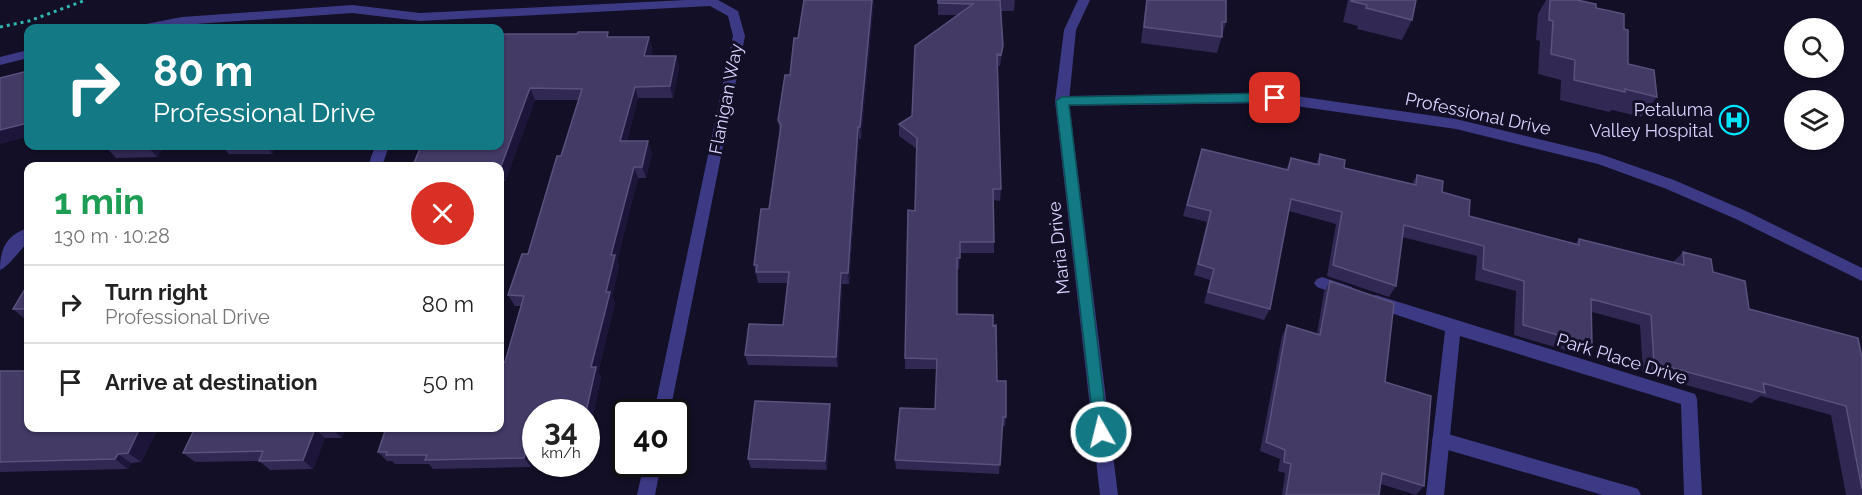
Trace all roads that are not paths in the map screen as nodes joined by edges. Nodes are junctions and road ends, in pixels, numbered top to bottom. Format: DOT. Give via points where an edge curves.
graph roads {
  1 [pos="1084,0"];
  2 [pos="418,23"];
  3 [pos="167,24"];
  4 [pos="24,55"];
  5 [pos="0,61"];
  6 [pos="1062,101"];
  7 [pos="24,237"];
  8 [pos="0,264"];
  9 [pos="1862,275"];
  10 [pos="1322,283"];
  11 [pos="1453,327"];
  12 [pos="665,399"];
  13 [pos="1441,440"];
  14 [pos="649,477"];
  15 [pos="646,495"];
  16 [pos="1109,495"];
  17 [pos="1435,495"];
  18 [pos="1632,495"];
  19 [pos="1693,495"];
  1 -- 6 [label="street, Maria Drive" via="1070,30"];
  2 -- 3 [label="street, Flanigan Way" via="352,9"];
  2 -- 12 [label="street, Flanigan Way" via="512,11 712,2 734,14 738,36"];
  4 -- 5 [label="street"];
  6 -- 9 [label="street, Professional Drive" via="1275,98 1456,124 1600,159 1669,184"];
  6 -- 16 [label="street, Maria Drive"];
  7 -- 8 [label="street"];
  10 -- 11 [label="street, Park Place Drive"];
  11 -- 13 [label="street"];
  11 -- 19 [label="street, Park Place Drive" via="1689,399"];
  13 -- 17 [label="street"];
  13 -- 18 [label="street"];
  14 -- 15 [label="street"];
}
